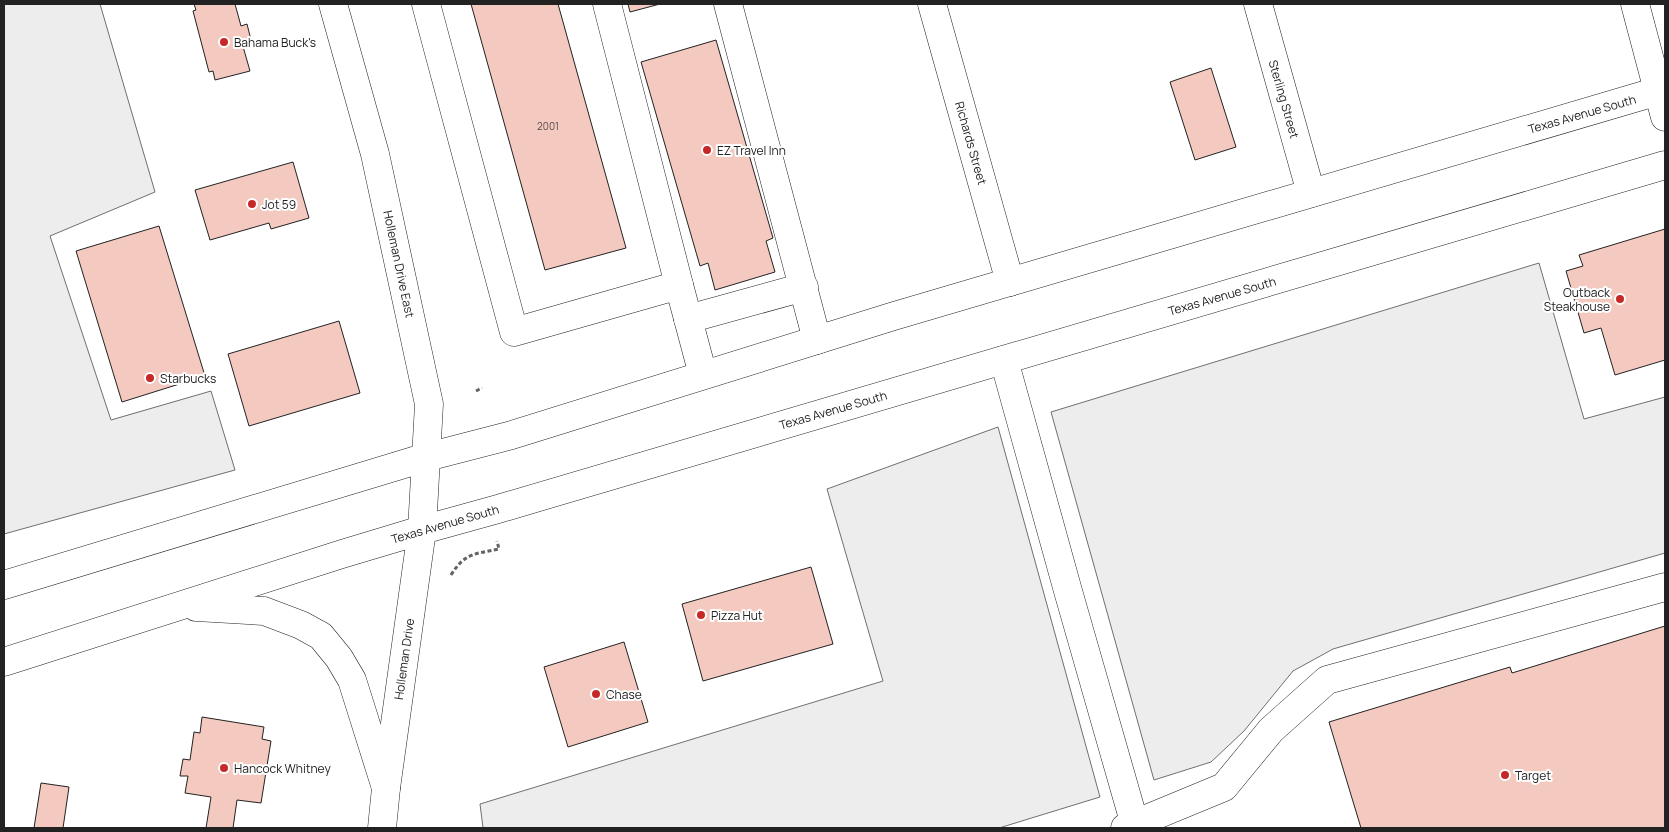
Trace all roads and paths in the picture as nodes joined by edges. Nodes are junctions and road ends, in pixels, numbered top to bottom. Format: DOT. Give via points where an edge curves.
graph roads {
  1 [pos="333,4"];
  2 [pos="426,4"];
  3 [pos="607,4"];
  4 [pos="728,4"];
  5 [pos="932,4"];
  6 [pos="1258,4"];
  7 [pos="1635,4"];
  8 [pos="1662,90"];
  9 [pos="1665,117"];
  10 [pos="1665,165"];
  11 [pos="1311,193"];
  12 [pos="1010,282"];
  13 [pos="679,285"];
  14 [pos="804,287"];
  15 [pos="688,319"];
  16 [pos="817,340"];
  17 [pos="1004,360"];
  18 [pos="703,375"];
  19 [pos="482,388"];
  20 [pos="476,391"];
  21 [pos="427,457"];
  22 [pos="422,530"];
  23 [pos="497,541"];
  24 [pos="451,575"];
  25 [pos="4,584"];
  26 [pos="1665,587"];
  27 [pos="182,606"];
  28 [pos="4,662"];
  29 [pos="386,788"];
  30 [pos="1130,827"];
  31 [pos="363,828"];
  32 [pos="382,828"];
  1 -- 21 [label="main road, Holleman Drive East" via="374,154 429,404"];
  2 -- 13 [label="main road" via="514,332"];
  3 -- 13 [label="main road"];
  4 -- 14 [label="main road"];
  5 -- 12 [label="main road, Richards Street"];
  6 -- 11 [label="main road, Sterling Street"];
  7 -- 8 [label="main road"];
  8 -- 9 [label="main road"];
  8 -- 11 [label="main road, Texas Avenue South"];
  10 -- 17 [label="main road, Texas Avenue South"];
  11 -- 12 [label="main road, Texas Avenue South"];
  12 -- 16 [label="main road, Texas Avenue South"];
  13 -- 15 [label="main road"];
  14 -- 15 [label="main road"];
  14 -- 16 [label="main road"];
  15 -- 18 [label="main road"];
  16 -- 18 [label="main road, Texas Avenue South"];
  17 -- 22 [label="main road, Texas Avenue South"];
  17 -- 30 [label="main road"];
  18 -- 21 [label="main road, Texas Avenue South" via="512,435"];
  19 -- 20 [label="path"];
  21 -- 22 [label="main road, Holleman Drive East"];
  21 -- 25 [label="main road, Texas Avenue South"];
  22 -- 27 [label="main road, Texas Avenue South"];
  22 -- 29 [label="main road, Holleman Drive"];
  23 -- 24 [label="path" via="498,549 468,556"];
  26 -- 30 [label="main road" via="1327,680 1271,730 1224,787"];
  27 -- 28 [label="main road, Texas Avenue South"];
  27 -- 29 [label="main road" via="264,611 321,636 352,680"];
  29 -- 31 [label="main road, Holleman Drive"];
  29 -- 32 [label="main road, Holleman Drive"];
}
